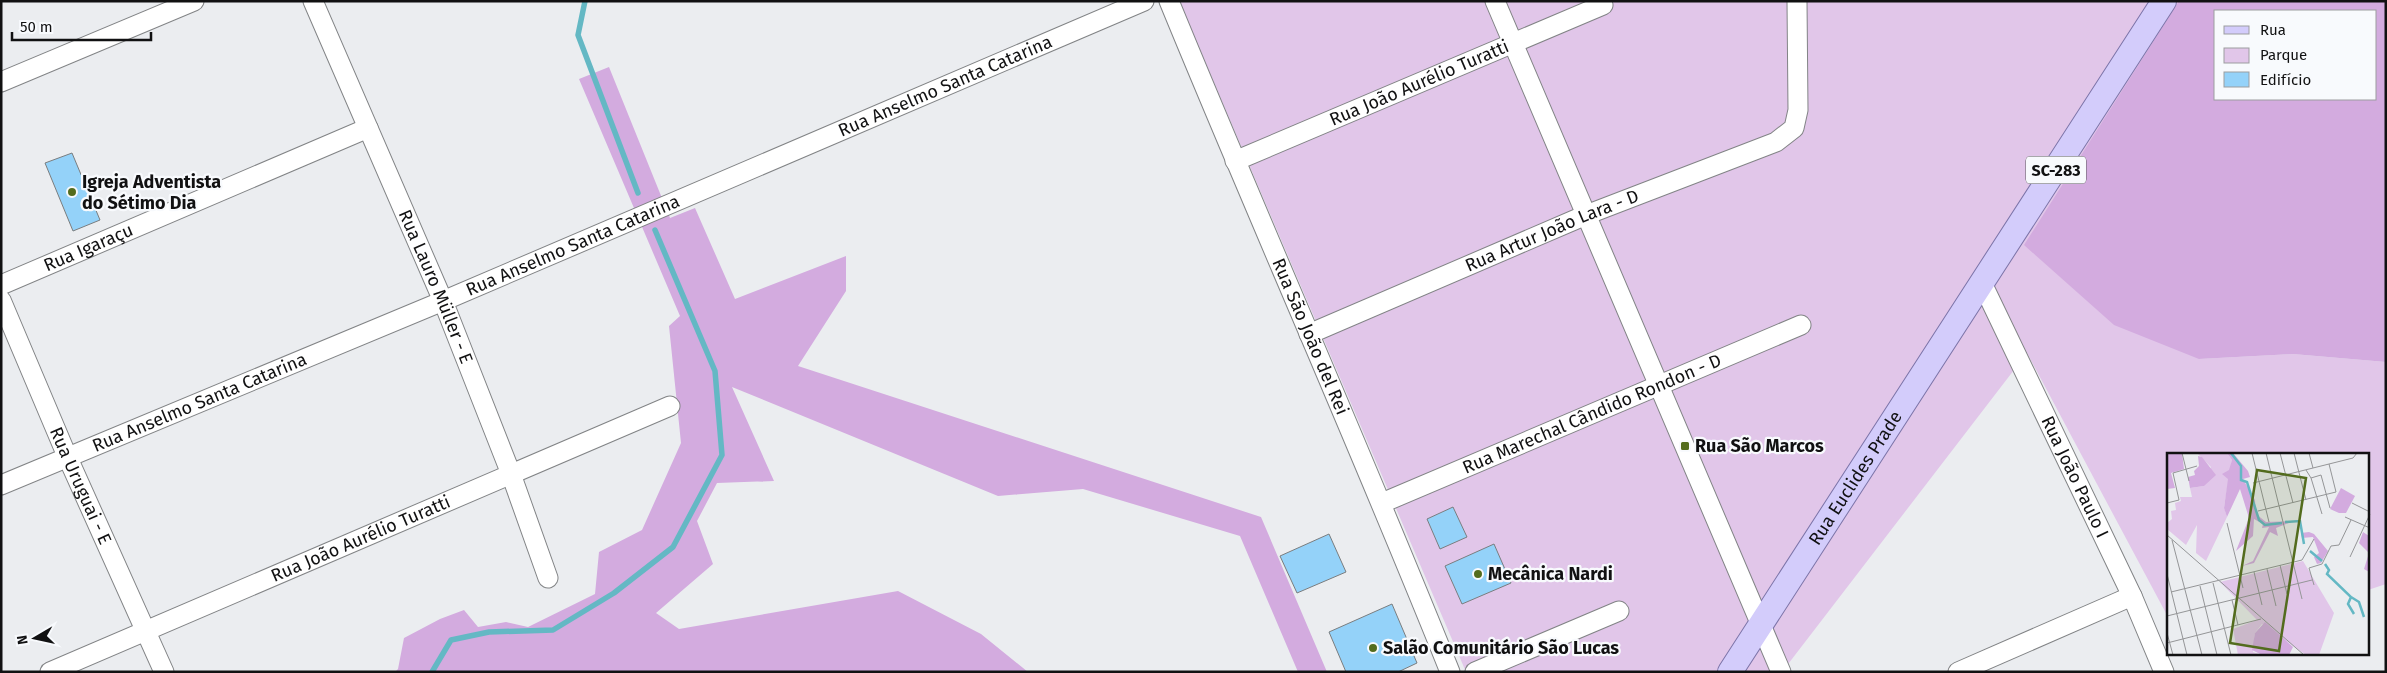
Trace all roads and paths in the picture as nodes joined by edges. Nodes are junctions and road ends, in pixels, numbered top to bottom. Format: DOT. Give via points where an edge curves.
graph roads {
  1 [pos="194,1"];
  2 [pos="313,1"];
  3 [pos="1144,1"];
  4 [pos="1169,1"];
  5 [pos="1495,1"];
  6 [pos="1796,1"];
  7 [pos="2164,1"];
  8 [pos="1603,5"];
  9 [pos="1513,44"];
  10 [pos="1,82"];
  11 [pos="368,128"];
  12 [pos="1235,161"];
  13 [pos="1586,214"];
  14 [pos="1982,283"];
  15 [pos="1,284"];
  16 [pos="1,300"];
  17 [pos="442,301"];
  18 [pos="1800,325"];
  19 [pos="1309,334"];
  20 [pos="1659,386"];
  21 [pos="670,406"];
  22 [pos="67,456"];
  23 [pos="511,474"];
  24 [pos="1,485"];
  25 [pos="1382,503"];
  26 [pos="548,578"];
  27 [pos="2132,596"];
  28 [pos="1619,612"];
  29 [pos="1761,624"];
  30 [pos="145,631"];
  31 [pos="50,672"];
  32 [pos="164,672"];
  33 [pos="1450,672"];
  34 [pos="1476,672"];
  35 [pos="1730,672"];
  36 [pos="1781,672"];
  37 [pos="1958,672"];
  38 [pos="2164,672"];
  1 -- 10 [label="street"];
  2 -- 11 [label="street, Rua Lauro Müller - E"];
  3 -- 17 [label="street, Rua Anselmo Santa Catarina"];
  4 -- 12 [label="street, Rua São João del Rei"];
  5 -- 9 [label="street"];
  6 -- 13 [label="street, Rua Artur João Lara - D" via="1798,110 1794,128 1776,142"];
  7 -- 14 [label="main road, SC-283"];
  8 -- 9 [label="street, Rua João Aurélio Turatti"];
  9 -- 12 [label="street, Rua João Aurélio Turatti"];
  9 -- 13 [label="street"];
  11 -- 15 [label="street, Rua Igaraçu"];
  11 -- 17 [label="street, Rua Lauro Müller - E"];
  12 -- 19 [label="street, Rua São João del Rei"];
  13 -- 19 [label="street, Rua Artur João Lara - D"];
  13 -- 20 [label="street"];
  14 -- 27 [label="street, Rua João Paulo I"];
  14 -- 29 [label="main road, Rua Euclides Prade"];
  16 -- 22 [label="street, Rua Uruguai - E"];
  17 -- 22 [label="street, Rua Anselmo Santa Catarina"];
  17 -- 23 [label="street, Rua Lauro Müller - E"];
  18 -- 20 [label="street, Rua Marechal Cândido Rondon - D"];
  19 -- 25 [label="street, Rua São João del Rei"];
  20 -- 25 [label="street, Rua Marechal Cândido Rondon - D"];
  20 -- 29 [label="street"];
  21 -- 23 [label="street, Rua João Aurélio Turatti"];
  22 -- 24 [label="street, Rua Anselmo Santa Catarina"];
  22 -- 30 [label="street, Rua Uruguai - E"];
  23 -- 26 [label="street, Rua Lauro Müller - E"];
  23 -- 30 [label="street, Rua João Aurélio Turatti"];
  25 -- 33 [label="street, Rua São João del Rei"];
  27 -- 37 [label="street"];
  27 -- 38 [label="street, Rua João Paulo I"];
  28 -- 34 [label="street"];
  29 -- 35 [label="main road, Rua Euclides Prade"];
  29 -- 36 [label="street"];
  30 -- 31 [label="street, Rua João Aurélio Turatti"];
  30 -- 32 [label="street, Rua Uruguai - E"];
}
